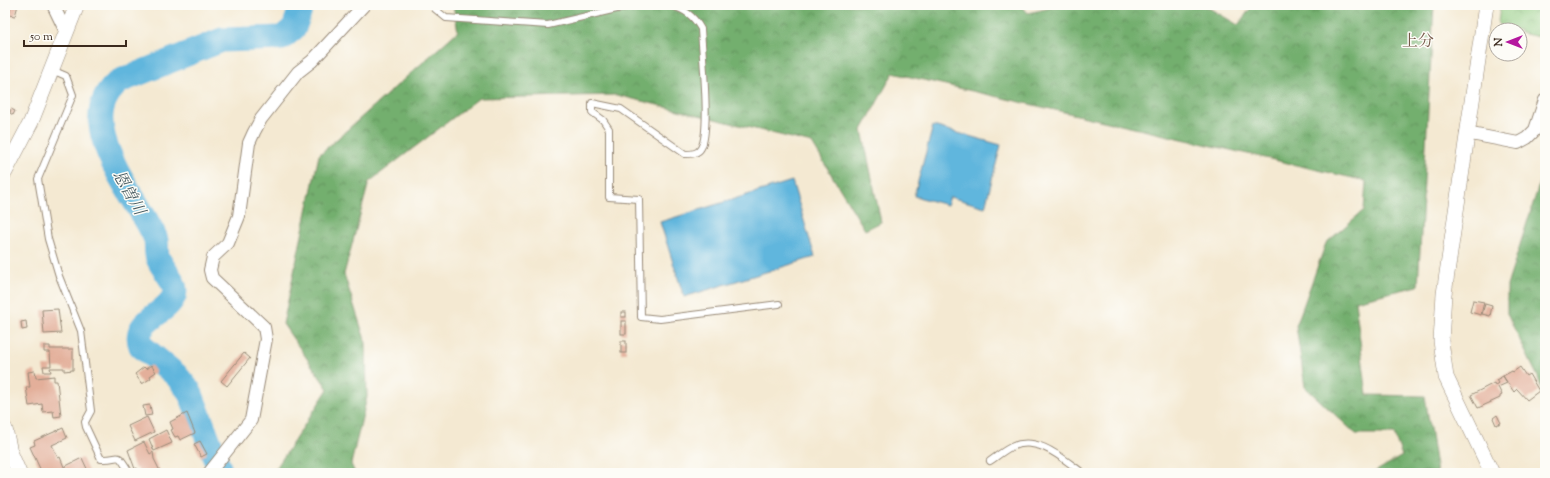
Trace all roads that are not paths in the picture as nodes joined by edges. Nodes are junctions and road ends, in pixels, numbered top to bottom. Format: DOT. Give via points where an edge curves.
graph roads {
  1 [pos="53,5"];
  2 [pos="77,5"];
  3 [pos="364,5"];
  4 [pos="433,5"];
  5 [pos="634,5"];
  6 [pos="670,5"];
  7 [pos="1486,5"];
  8 [pos="66,32"];
  9 [pos="51,69"];
  10 [pos="1545,100"];
  11 [pos="1466,133"];
  12 [pos="6,167"];
  13 [pos="779,304"];
  14 [pos="5,429"];
  15 [pos="990,461"];
  16 [pos="212,470"];
  17 [pos="19,473"];
  18 [pos="130,473"];
  19 [pos="1083,473"];
  20 [pos="1492,473"];
  1 -- 8 [label="street"];
  2 -- 8 [label="street"];
  3 -- 16 [label="street" via="312,61 298,72 261,119 249,143 239,216 232,236 213,258 210,270 212,278 264,327 266,339 250,420"];
  4 -- 5 [label="lane" via="446,18 548,25"];
  6 -- 13 [label="lane" via="688,12 701,29 706,112 701,148 694,154 685,154 621,108 592,103 592,112 603,120 608,129 609,197 639,198 641,317 660,318"];
  7 -- 11 [label="street"];
  8 -- 9 [label="street"];
  9 -- 12 [label="street" via="31,122"];
  9 -- 18 [label="lane" via="66,76 73,95 38,179 48,239 58,276 81,331 91,410 86,427 101,459 118,456"];
  10 -- 11 [label="street" via="1535,130 1518,143"];
  11 -- 20 [label="street" via="1444,294 1441,341 1446,377"];
  14 -- 17 [label="street" via="10,452"];
  15 -- 19 [label="lane" via="1012,447 1045,447"];
}
